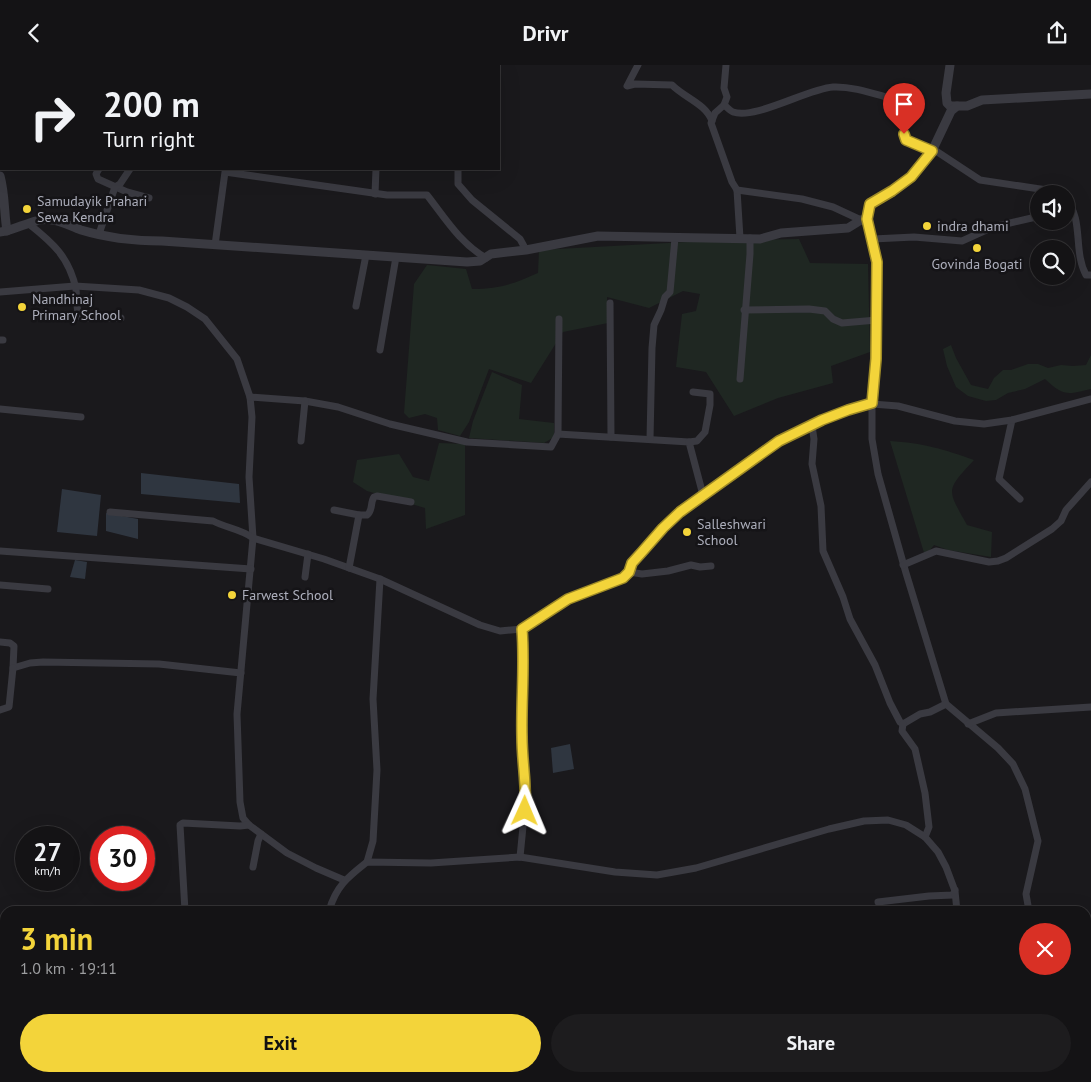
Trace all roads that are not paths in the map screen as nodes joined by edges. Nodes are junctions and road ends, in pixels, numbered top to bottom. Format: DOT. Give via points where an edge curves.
graph roads {
  1 [pos="638,65"];
  2 [pos="726,65"];
  3 [pos="950,65"];
  4 [pos="1091,94"];
  5 [pos="724,105"];
  6 [pos="957,106"];
  7 [pos="712,121"];
  8 [pos="932,150"];
  9 [pos="98,170"];
  10 [pos="129,170"];
  11 [pos="225,170"];
  12 [pos="376,170"];
  13 [pos="458,170"];
  14 [pos="0,176"];
  15 [pos="115,187"];
  16 [pos="1030,188"];
  17 [pos="737,190"];
  18 [pos="375,194"];
  19 [pos="148,198"];
  20 [pos="1075,217"];
  21 [pos="1030,218"];
  22 [pos="864,220"];
  23 [pos="29,224"];
  24 [pos="3,231"];
  25 [pos="99,234"];
  26 [pos="675,238"];
  27 [pos="740,238"];
  28 [pos="750,238"];
  29 [pos="873,239"];
  30 [pos="216,245"];
  31 [pos="526,250"];
  32 [pos="366,255"];
  33 [pos="396,257"];
  34 [pos="486,257"];
  35 [pos="1091,275"];
  36 [pos="75,286"];
  37 [pos="0,292"];
  38 [pos="610,303"];
  39 [pos="356,306"];
  40 [pos="744,310"];
  41 [pos="121,318"];
  42 [pos="559,319"];
  43 [pos="877,321"];
  44 [pos="380,350"];
  45 [pos="740,379"];
  46 [pos="693,393"];
  47 [pos="250,397"];
  48 [pos="1091,399"];
  49 [pos="305,401"];
  50 [pos="872,403"];
  51 [pos="0,409"];
  52 [pos="81,417"];
  53 [pos="1012,420"];
  54 [pos="812,426"];
  55 [pos="558,434"];
  56 [pos="611,437"];
  57 [pos="650,439"];
  58 [pos="301,441"];
  59 [pos="689,442"];
  60 [pos="1091,482"];
  61 [pos="703,495"];
  62 [pos="1020,499"];
  63 [pos="411,502"];
  64 [pos="334,510"];
  65 [pos="110,511"];
  66 [pos="359,515"];
  67 [pos="253,538"];
  68 [pos="0,551"];
  69 [pos="308,554"];
  70 [pos="904,565"];
  71 [pos="711,566"];
  72 [pos="349,568"];
  73 [pos="250,569"];
  74 [pos="629,572"];
  75 [pos="305,577"];
  76 [pos="380,579"];
  77 [pos="0,585"];
  78 [pos="48,589"];
  79 [pos="522,629"];
  80 [pos="0,642"];
  81 [pos="13,668"];
  82 [pos="241,673"];
  83 [pos="946,704"];
  84 [pos="1091,707"];
  85 [pos="0,710"];
  86 [pos="903,724"];
  87 [pos="968,724"];
  88 [pos="249,825"];
  89 [pos="261,834"];
  90 [pos="925,837"];
  91 [pos="520,857"];
  92 [pos="367,861"];
  93 [pos="252,867"];
  94 [pos="344,881"];
  95 [pos="955,890"];
  96 [pos="878,902"];
  97 [pos="184,906"];
  98 [pos="331,906"];
  99 [pos="957,906"];
  100 [pos="1027,906"];
  1 -- 7 [label="street" via="627,86 672,85 708,112"];
  2 -- 5 [label="street" via="724,88 727,97"];
  3 -- 6 [label="street" via="947,103"];
  4 -- 6 [label="street" via="982,100"];
  5 -- 7 [label="street"];
  5 -- 8 [label="street" via="734,112 759,111 803,94 834,87 857,90 901,103 905,138"];
  6 -- 8 [label="street" via="951,111"];
  7 -- 17 [label="street"];
  8 -- 16 [label="street" via="980,180"];
  8 -- 22 [label="street" via="911,177 870,204"];
  9 -- 15 [label="street" via="98,179"];
  10 -- 15 [label="street"];
  11 -- 18 [label="street"];
  11 -- 30 [label="street"];
  12 -- 18 [label="street"];
  13 -- 31 [label="street" via="458,184 472,200 520,239"];
  14 -- 24 [label="street" via="4,189"];
  15 -- 19 [label="street"];
  15 -- 25 [label="street"];
  17 -- 22 [label="street" via="802,199"];
  17 -- 27 [label="street"];
  18 -- 34 [label="street" via="427,195 460,238"];
  20 -- 35 [label="street" via="1081,262 1086,275"];
  21 -- 29 [label="street" via="993,227 962,241 914,237"];
  22 -- 28 [label="street" via="848,228"];
  22 -- 29 [label="street"];
  23 -- 24 [label="street"];
  23 -- 25 [label="street" via="52,220"];
  23 -- 36 [label="street" via="63,256"];
  25 -- 30 [label="street" via="136,241"];
  26 -- 27 [label="street"];
  26 -- 31 [label="street" via="598,236"];
  26 -- 57 [label="street" via="670,292 654,325"];
  27 -- 28 [label="street"];
  28 -- 40 [label="street"];
  29 -- 43 [label="street" via="877,262"];
  30 -- 32 [label="street"];
  31 -- 34 [label="street"];
  32 -- 33 [label="street"];
  32 -- 39 [label="street"];
  33 -- 34 [label="street" via="468,263"];
  33 -- 44 [label="street"];
  36 -- 37 [label="street"];
  36 -- 41 [label="street" via="79,316"];
  36 -- 47 [label="street" via="139,290 188,307 205,319 237,359"];
  38 -- 56 [label="street"];
  40 -- 43 [label="street" via="809,309 825,311 842,323"];
  40 -- 45 [label="street"];
  42 -- 55 [label="street"];
  43 -- 50 [label="street"];
  46 -- 59 [label="street" via="710,394 710,405 705,432 697,441"];
  47 -- 49 [label="street"];
  47 -- 67 [label="street" via="249,477"];
  48 -- 53 [label="street"];
  49 -- 55 [label="street" via="467,442 551,447"];
  49 -- 58 [label="street"];
  50 -- 53 [label="street" via="898,406 955,421 984,424"];
  50 -- 54 [label="street"];
  50 -- 70 [label="street" via="872,439 878,474"];
  51 -- 52 [label="street"];
  53 -- 62 [label="street" via="999,479"];
  54 -- 61 [label="street" via="779,441"];
  54 -- 86 [label="street" via="812,464 821,506 823,551 844,597 850,619"];
  55 -- 56 [label="street"];
  56 -- 57 [label="street"];
  57 -- 59 [label="street"];
  59 -- 61 [label="street"];
  60 -- 70 [label="street" via="1052,529 1006,558 989,562 936,551"];
  61 -- 74 [label="street" via="663,528 632,563"];
  63 -- 66 [label="street" via="378,496 372,500 369,514"];
  64 -- 66 [label="street"];
  65 -- 67 [label="street" via="213,521 223,527 244,531"];
  66 -- 72 [label="street"];
  67 -- 69 [label="street"];
  67 -- 73 [label="street"];
  68 -- 73 [label="street"];
  69 -- 72 [label="street"];
  69 -- 75 [label="street"];
  70 -- 83 [label="street"];
  71 -- 74 [label="street" via="691,565 657,573"];
  72 -- 76 [label="street"];
  73 -- 82 [label="street"];
  74 -- 79 [label="street" via="623,578 568,599"];
  76 -- 79 [label="street" via="480,625 500,631"];
  76 -- 92 [label="street" via="374,699 377,770 373,841"];
  77 -- 78 [label="street"];
  79 -- 91 [label="street" via="522,739 526,796"];
  80 -- 81 [label="street" via="14,646"];
  81 -- 82 [label="street" via="43,662 159,665"];
  81 -- 85 [label="street" via="9,707"];
  82 -- 88 [label="street" via="237,714 240,802 243,818"];
  83 -- 86 [label="street"];
  83 -- 87 [label="street"];
  84 -- 87 [label="street" via="996,713"];
  86 -- 90 [label="street" via="902,731 915,749 925,793 929,827"];
  87 -- 100 [label="street" via="1013,764 1025,789 1038,841 1026,894"];
  88 -- 89 [label="street"];
  88 -- 97 [label="street" via="180,825"];
  89 -- 93 [label="street"];
  89 -- 94 [label="street" via="288,853"];
  90 -- 91 [label="street" via="906,825 888,820 864,821 657,875"];
  90 -- 95 [label="street" via="938,852"];
  91 -- 92 [label="street" via="431,863"];
  92 -- 94 [label="street"];
  94 -- 98 [label="street"];
  95 -- 96 [label="street" via="952,895"];
  95 -- 99 [label="street"];
}
